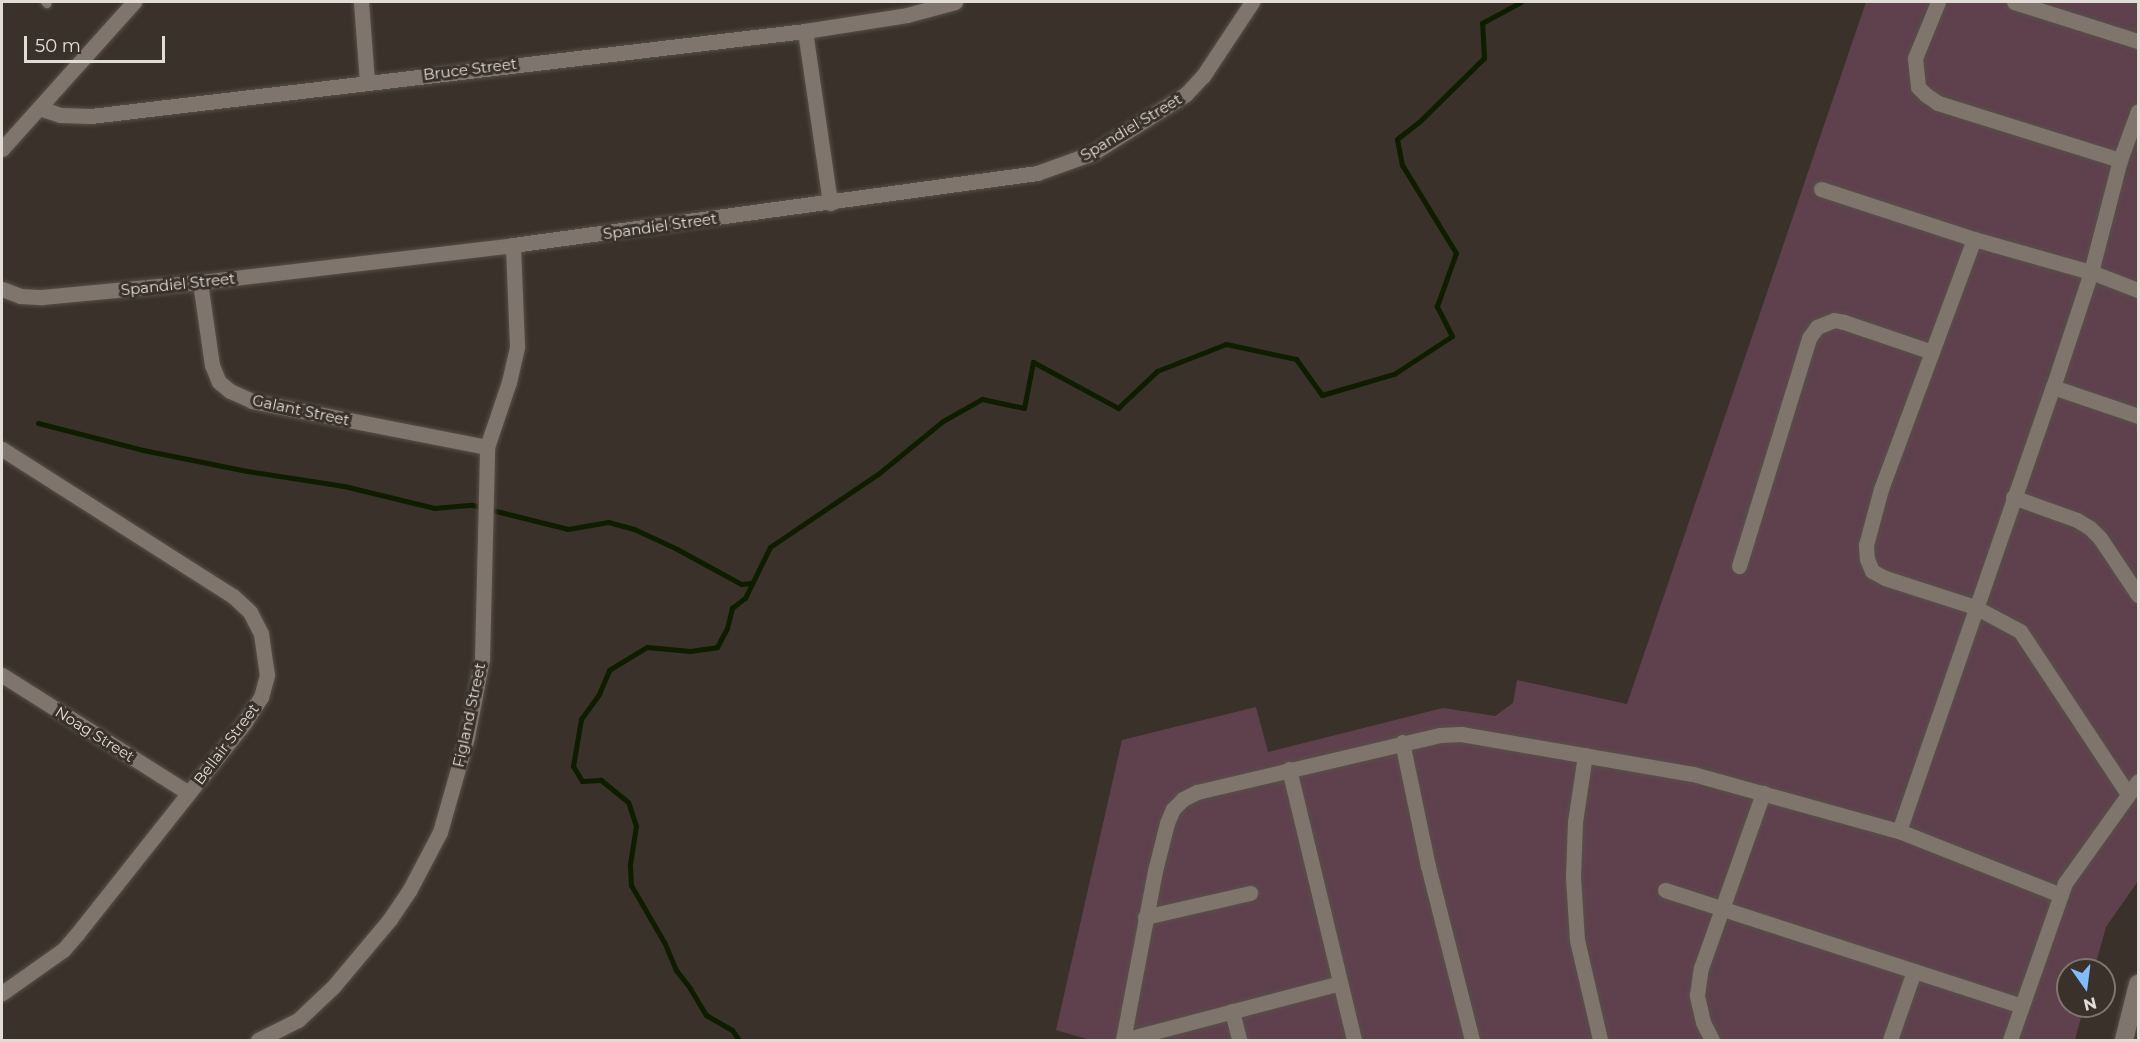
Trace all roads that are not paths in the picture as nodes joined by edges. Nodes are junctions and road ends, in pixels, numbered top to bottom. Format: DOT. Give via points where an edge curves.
graph roads {
  1 [pos="362,2"];
  2 [pos="955,2"];
  3 [pos="1252,2"];
  4 [pos="1938,2"];
  5 [pos="2014,2"];
  6 [pos="129,3"];
  7 [pos="805,30"];
  8 [pos="2139,41"];
  9 [pos="367,81"];
  10 [pos="39,108"];
  11 [pos="2139,111"];
  12 [pos="2,148"];
  13 [pos="2120,160"];
  14 [pos="1821,189"];
  15 [pos="830,203"];
  16 [pos="1974,239"];
  17 [pos="513,245"];
  18 [pos="2091,272"];
  19 [pos="200,282"];
  20 [pos="2,289"];
  21 [pos="2139,290"];
  22 [pos="1932,352"];
  23 [pos="2054,387"];
  24 [pos="2139,416"];
  25 [pos="488,447"];
  26 [pos="2,449"];
  27 [pos="2013,497"];
  28 [pos="1739,566"];
  29 [pos="2139,595"];
  30 [pos="1975,607"];
  31 [pos="2,675"];
  32 [pos="1402,742"];
  33 [pos="1585,755"];
  34 [pos="1289,769"];
  35 [pos="2139,781"];
  36 [pos="189,792"];
  37 [pos="1763,793"];
  38 [pos="2128,794"];
  39 [pos="1899,831"];
  40 [pos="1665,890"];
  41 [pos="1250,892"];
  42 [pos="2061,895"];
  43 [pos="1723,908"];
  44 [pos="1145,917"];
  45 [pos="1914,971"];
  46 [pos="1340,983"];
  47 [pos="2139,984"];
  48 [pos="2,993"];
  49 [pos="2021,1006"];
  50 [pos="1232,1011"];
  51 [pos="1123,1040"];
  52 [pos="258,1041"];
  53 [pos="1239,1041"];
  54 [pos="1354,1041"];
  55 [pos="1472,1041"];
  56 [pos="1600,1041"];
  57 [pos="1712,1041"];
  58 [pos="1890,1041"];
  59 [pos="2010,1041"];
  60 [pos="2124,1041"];
  1 -- 9 [label="street"];
  2 -- 7 [label="street, Bruce Street" via="907,15"];
  3 -- 15 [label="street, Spandiel Street" via="1186,94 1093,153 1037,173"];
  4 -- 13 [label="street" via="1915,58 1918,87 1926,95 1938,103"];
  5 -- 8 [label="street"];
  6 -- 10 [label="street"];
  7 -- 9 [label="street, Bruce Street"];
  7 -- 15 [label="street"];
  9 -- 10 [label="street, Bruce Street" via="91,116 60,115"];
  10 -- 12 [label="street"];
  11 -- 13 [label="street"];
  13 -- 18 [label="street"];
  14 -- 16 [label="street"];
  15 -- 17 [label="street, Spandiel Street"];
  16 -- 18 [label="street"];
  16 -- 22 [label="street"];
  17 -- 19 [label="street, Spandiel Street"];
  17 -- 25 [label="street, Figland Street" via="517,346"];
  18 -- 21 [label="street"];
  18 -- 23 [label="street"];
  19 -- 20 [label="street, Spandiel Street" via="42,297 21,296"];
  19 -- 25 [label="street, Galant Street" via="212,365 219,382 230,391 252,400"];
  22 -- 28 [label="street" via="1844,322 1834,320 1817,327 1809,338"];
  22 -- 30 [label="street" via="1881,489 1866,545 1867,559 1872,571 1885,578"];
  23 -- 24 [label="street"];
  23 -- 27 [label="street"];
  25 -- 52 [label="street, Figland Street" via="482,658 467,737 440,832 396,910 333,987 298,1020"];
  26 -- 36 [label="street, Bellair Street" via="212,580 250,612 265,652 267,675 261,697"];
  27 -- 29 [label="street" via="2090,528"];
  27 -- 30 [label="street"];
  30 -- 38 [label="street" via="2020,630"];
  30 -- 39 [label="street"];
  31 -- 36 [label="street, Noag Street"];
  32 -- 33 [label="street" via="1461,734"];
  32 -- 34 [label="street"];
  32 -- 55 [label="street"];
  33 -- 37 [label="street" via="1693,774"];
  33 -- 56 [label="street" via="1575,822 1573,877 1577,940"];
  34 -- 44 [label="street" via="1197,792 1173,809"];
  34 -- 46 [label="street"];
  35 -- 38 [label="street"];
  36 -- 48 [label="street, Bellair Street" via="63,950"];
  37 -- 39 [label="street"];
  37 -- 43 [label="street"];
  38 -- 42 [label="street" via="2065,883"];
  39 -- 42 [label="street"];
  40 -- 43 [label="street"];
  41 -- 44 [label="street"];
  42 -- 49 [label="street"];
  43 -- 45 [label="street"];
  43 -- 57 [label="street" via="1701,968 1697,995"];
  44 -- 51 [label="street"];
  45 -- 49 [label="street"];
  45 -- 58 [label="street"];
  46 -- 50 [label="street"];
  46 -- 54 [label="street"];
  47 -- 60 [label="street"];
  49 -- 59 [label="street"];
  50 -- 51 [label="street"];
  50 -- 53 [label="street"];
}
